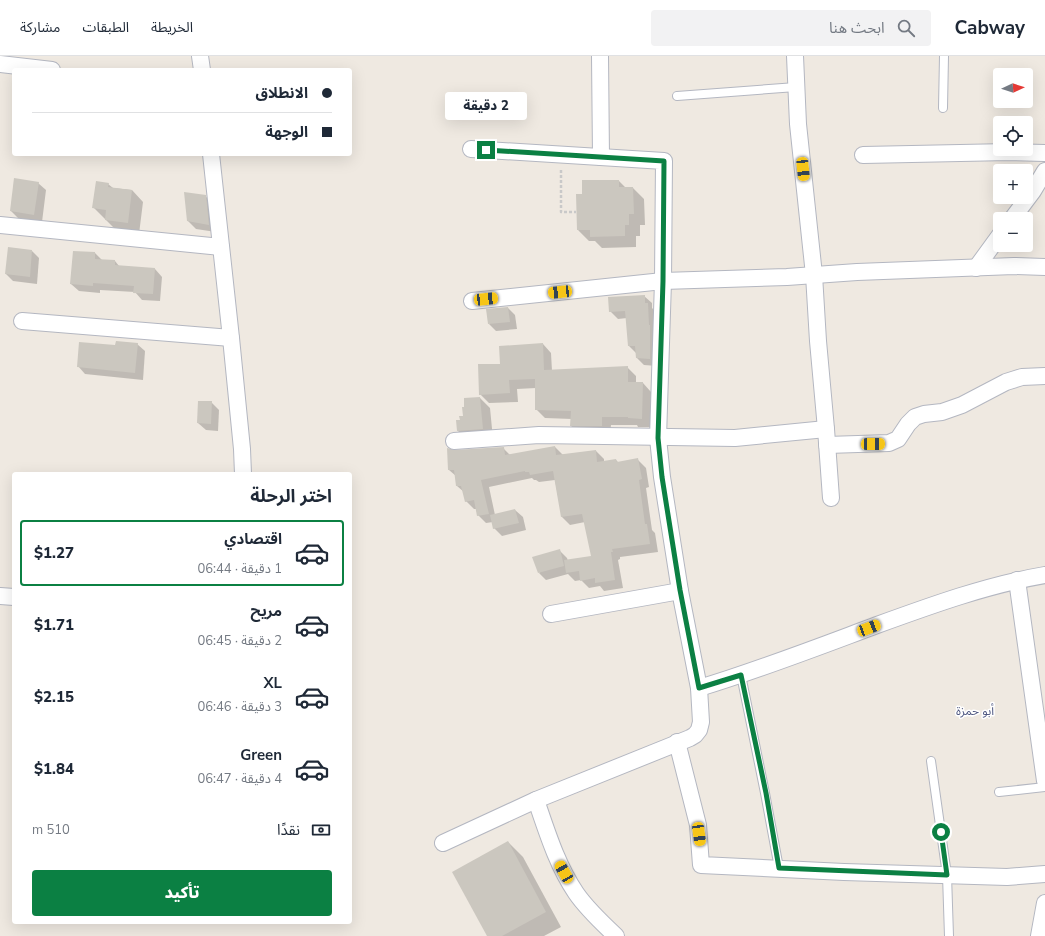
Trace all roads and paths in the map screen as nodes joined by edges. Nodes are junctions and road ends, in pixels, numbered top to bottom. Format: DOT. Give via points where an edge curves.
graph roads {
  1 [pos="200,56"];
  2 [pos="600,56"];
  3 [pos="795,56"];
  4 [pos="944,56"];
  5 [pos="0,64"];
  6 [pos="35,68"];
  7 [pos="202,68"];
  8 [pos="796,87"];
  9 [pos="677,96"];
  10 [pos="943,108"];
  11 [pos="471,149"];
  12 [pos="1045,153"];
  13 [pos="561,155"];
  14 [pos="211,156"];
  15 [pos="863,156"];
  16 [pos="601,157"];
  17 [pos="1045,171"];
  18 [pos="576,212"];
  19 [pos="1017,212"];
  20 [pos="0,226"];
  21 [pos="993,245"];
  22 [pos="221,247"];
  23 [pos="1045,267"];
  24 [pos="976,268"];
  25 [pos="814,275"];
  26 [pos="663,281"];
  27 [pos="472,301"];
  28 [pos="22,321"];
  29 [pos="231,338"];
  30 [pos="1045,376"];
  31 [pos="826,429"];
  32 [pos="658,438"];
  33 [pos="454,441"];
  34 [pos="827,445"];
  35 [pos="243,472"];
  36 [pos="831,498"];
  37 [pos="1045,575"];
  38 [pos="1017,580"];
  39 [pos="680,590"];
  40 [pos="0,596"];
  41 [pos="12,597"];
  42 [pos="551,614"];
  43 [pos="741,675"];
  44 [pos="699,688"];
  45 [pos="677,742"];
  46 [pos="931,761"];
  47 [pos="1045,781"];
  48 [pos="1045,787"];
  49 [pos="998,792"];
  50 [pos="536,800"];
  51 [pos="443,843"];
  52 [pos="779,868"];
  53 [pos="1045,874"];
  54 [pos="947,875"];
  55 [pos="1045,903"];
  56 [pos="616,936"];
  57 [pos="948,936"];
  58 [pos="1039,936"];
  1 -- 7 [label="street"];
  2 -- 16 [label="street"];
  3 -- 8 [label="street"];
  4 -- 10 [label="lane"];
  5 -- 6 [label="street"];
  8 -- 9 [label="lane"];
  8 -- 25 [label="street"];
  11 -- 13 [label="street"];
  12 -- 15 [label="street"];
  13 -- 16 [label="street"];
  13 -- 18 [label="path" via="561,212"];
  14 -- 22 [label="street"];
  16 -- 26 [label="street" via="664,161"];
  17 -- 19 [label="street"];
  20 -- 22 [label="street"];
  21 -- 24 [label="street"];
  22 -- 29 [label="street"];
  23 -- 24 [label="street"];
  24 -- 25 [label="street"];
  25 -- 26 [label="street"];
  25 -- 31 [label="street"];
  26 -- 27 [label="street"];
  26 -- 32 [label="street"];
  28 -- 29 [label="street"];
  29 -- 35 [label="street"];
  30 -- 34 [label="street" via="1022,377 1006,382 942,412 915,417 898,439 889,443"];
  31 -- 32 [label="street" via="735,438"];
  31 -- 34 [label="street"];
  32 -- 33 [label="street" via="539,435"];
  32 -- 39 [label="street"];
  34 -- 36 [label="street"];
  37 -- 38 [label="street"];
  38 -- 43 [label="street" via="971,592"];
  38 -- 47 [label="street"];
  39 -- 42 [label="street"];
  39 -- 44 [label="street"];
  40 -- 41 [label="street"];
  43 -- 44 [label="street"];
  43 -- 52 [label="lane"];
  44 -- 45 [label="street" via="699,730 695,735"];
  45 -- 50 [label="street"];
  45 -- 52 [label="street" via="698,825 701,864"];
  46 -- 54 [label="lane"];
  48 -- 49 [label="lane"];
  50 -- 51 [label="street"];
  50 -- 56 [label="street" via="558,862 597,918"];
  52 -- 54 [label="street"];
  53 -- 54 [label="street" via="1007,877"];
  54 -- 57 [label="lane"];
  55 -- 58 [label="street"];
}
